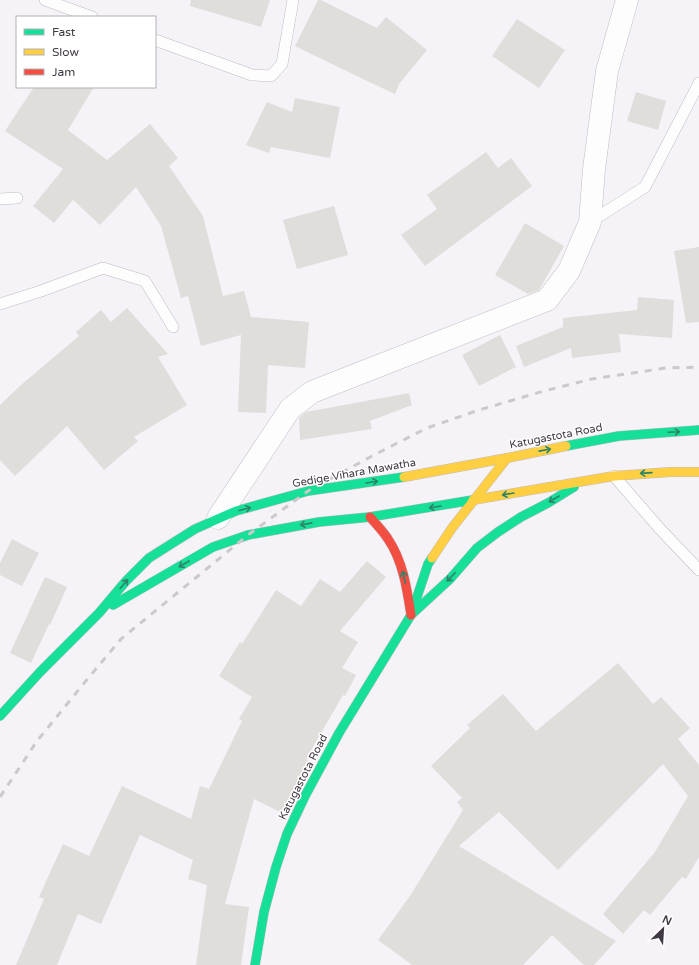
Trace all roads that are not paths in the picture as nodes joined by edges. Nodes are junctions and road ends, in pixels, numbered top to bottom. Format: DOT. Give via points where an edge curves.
graph roads {
  1 [pos="45,0"];
  2 [pos="293,0"];
  3 [pos="627,0"];
  4 [pos="89,16"];
  5 [pos="156,40"];
  6 [pos="699,82"];
  7 [pos="17,198"];
  8 [pos="0,199"];
  9 [pos="590,222"];
  10 [pos="0,304"];
  11 [pos="173,327"];
  12 [pos="699,430"];
  13 [pos="507,458"];
  14 [pos="699,472"];
  15 [pos="614,476"];
  16 [pos="588,480"];
  17 [pos="473,500"];
  18 [pos="370,517"];
  19 [pos="218,518"];
  20 [pos="699,570"];
  21 [pos="99,613"];
  22 [pos="411,615"];
  23 [pos="0,716"];
  24 [pos="255,965"];
  1 -- 4 [label="lane"];
  2 -- 5 [label="lane" via="282,64 271,76 252,75"];
  3 -- 9 [label="street" via="607,71"];
  6 -- 9 [label="lane" via="644,187"];
  7 -- 8 [label="lane"];
  9 -- 19 [label="street" via="569,270 547,300 312,392 290,409"];
  10 -- 11 [label="lane" via="103,268 145,281"];
  13 -- 12 [label="main road, Katugastota Road, one-way" via="619,436"];
  13 -- 17 [label="main road, Katugastota Road"];
  19 -- 13 [label="main road, Gedige Vihara Mawatha, one-way" via="308,491"];
  14 -- 15 [label="main road, Katugastota Road, one-way"];
  15 -- 16 [label="main road, Katugastota Road"];
  15 -- 20 [label="lane"];
  16 -- 17 [label="main road, Gedige Vihara Mawatha, one-way"];
  16 -- 22 [label="main road, Katugastota Road, one-way" via="520,517 477,548 450,579"];
  17 -- 18 [label="main road, Gedige Vihara Mawatha, one-way"];
  17 -- 22 [label="main road, Katugastota Road" via="428,564"];
  18 -- 21 [label="main road, Gedige Vihara Mawatha, one-way" via="319,522 248,535 213,547"];
  22 -- 18 [label="main road, one-way" via="402,567 391,544"];
  21 -- 19 [label="main road, Gedige Vihara Mawatha, one-way" via="149,558 195,529"];
  21 -- 23 [label="main road, Gedige Vihara Mawatha"];
  22 -- 24 [label="main road, Katugastota Road" via="339,733 287,834 264,912"];
}
